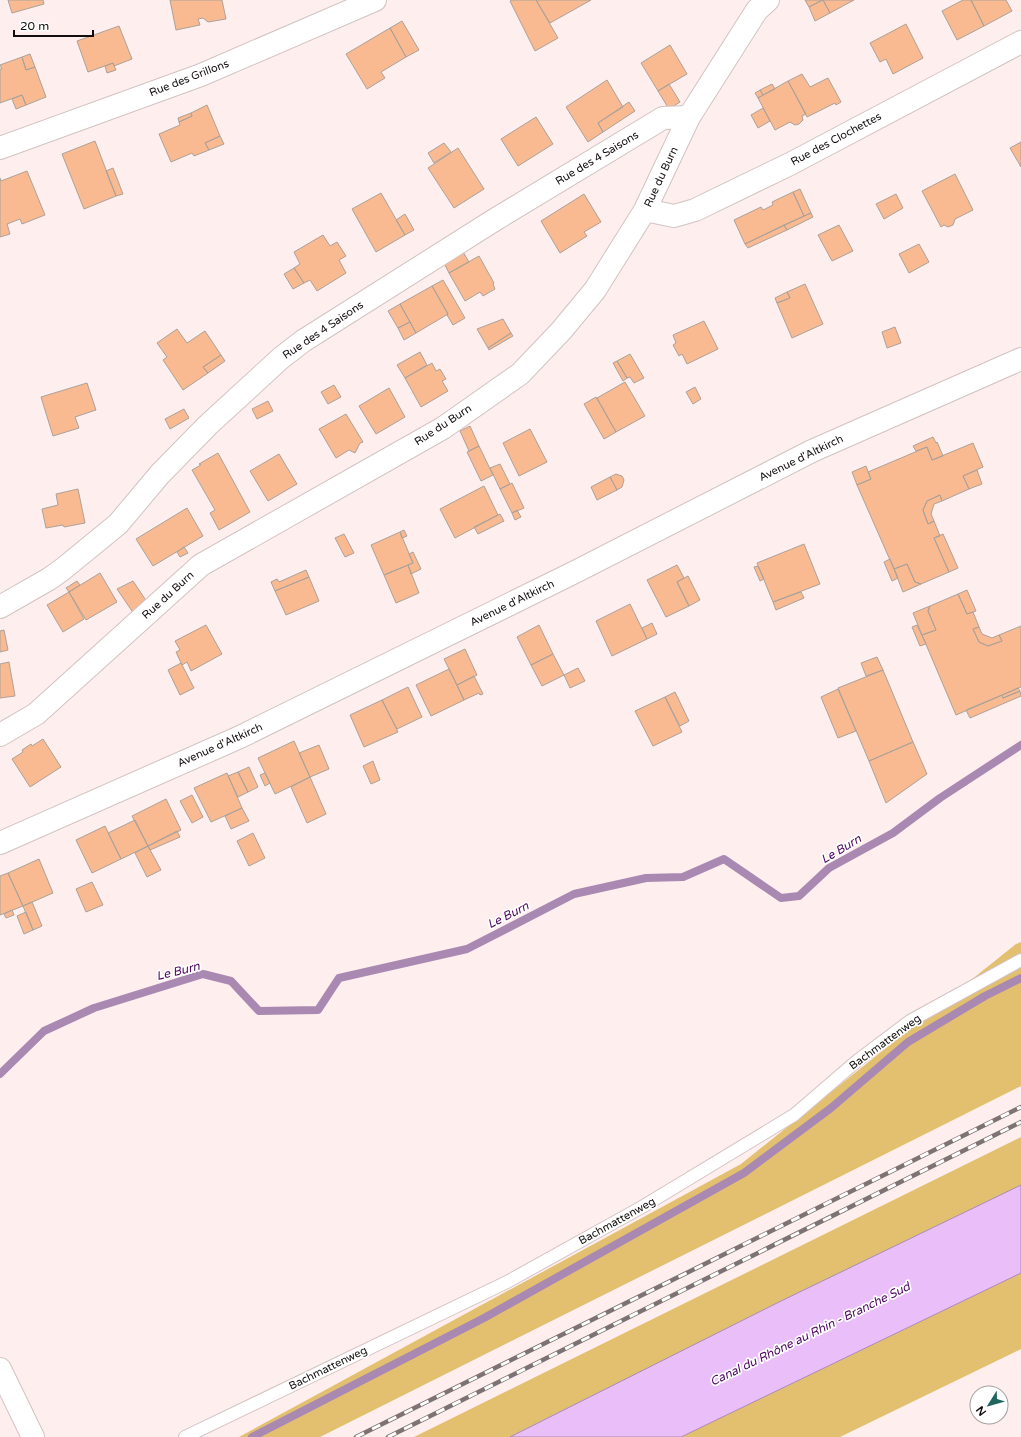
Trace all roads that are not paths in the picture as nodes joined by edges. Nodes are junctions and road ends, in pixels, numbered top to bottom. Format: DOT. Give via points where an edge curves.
graph roads {
  1 [pos="374,0"];
  2 [pos="768,0"];
  3 [pos="1021,42"];
  4 [pos="689,117"];
  5 [pos="0,148"];
  6 [pos="645,210"];
  7 [pos="1021,359"];
  8 [pos="0,607"];
  9 [pos="0,735"];
  10 [pos="0,843"];
  11 [pos="1021,960"];
  12 [pos="0,1369"];
  13 [pos="33,1437"];
  14 [pos="185,1437"];
  1 -- 5 [label="street, Rue des Grillons" via="201,75"];
  2 -- 4 [label="street, Rue du Burn" via="757,10"];
  3 -- 6 [label="street, Rue des Clochettes" via="797,160 695,210 674,216"];
  4 -- 6 [label="street, Rue du Burn"];
  4 -- 8 [label="street, Rue des 4 Saisons" via="663,118 303,340 208,425 160,474 118,524 49,579"];
  6 -- 9 [label="street, Rue du Burn" via="595,290 562,331 520,374 443,428 201,565 36,714"];
  7 -- 10 [label="street, Avenue d'Altkirch" via="812,451 575,572 240,737"];
  11 -- 14 [label="lane, Bachmattenweg" via="910,1021 858,1060 794,1115 642,1207 508,1282"];
  12 -- 13 [label="street"];
}
